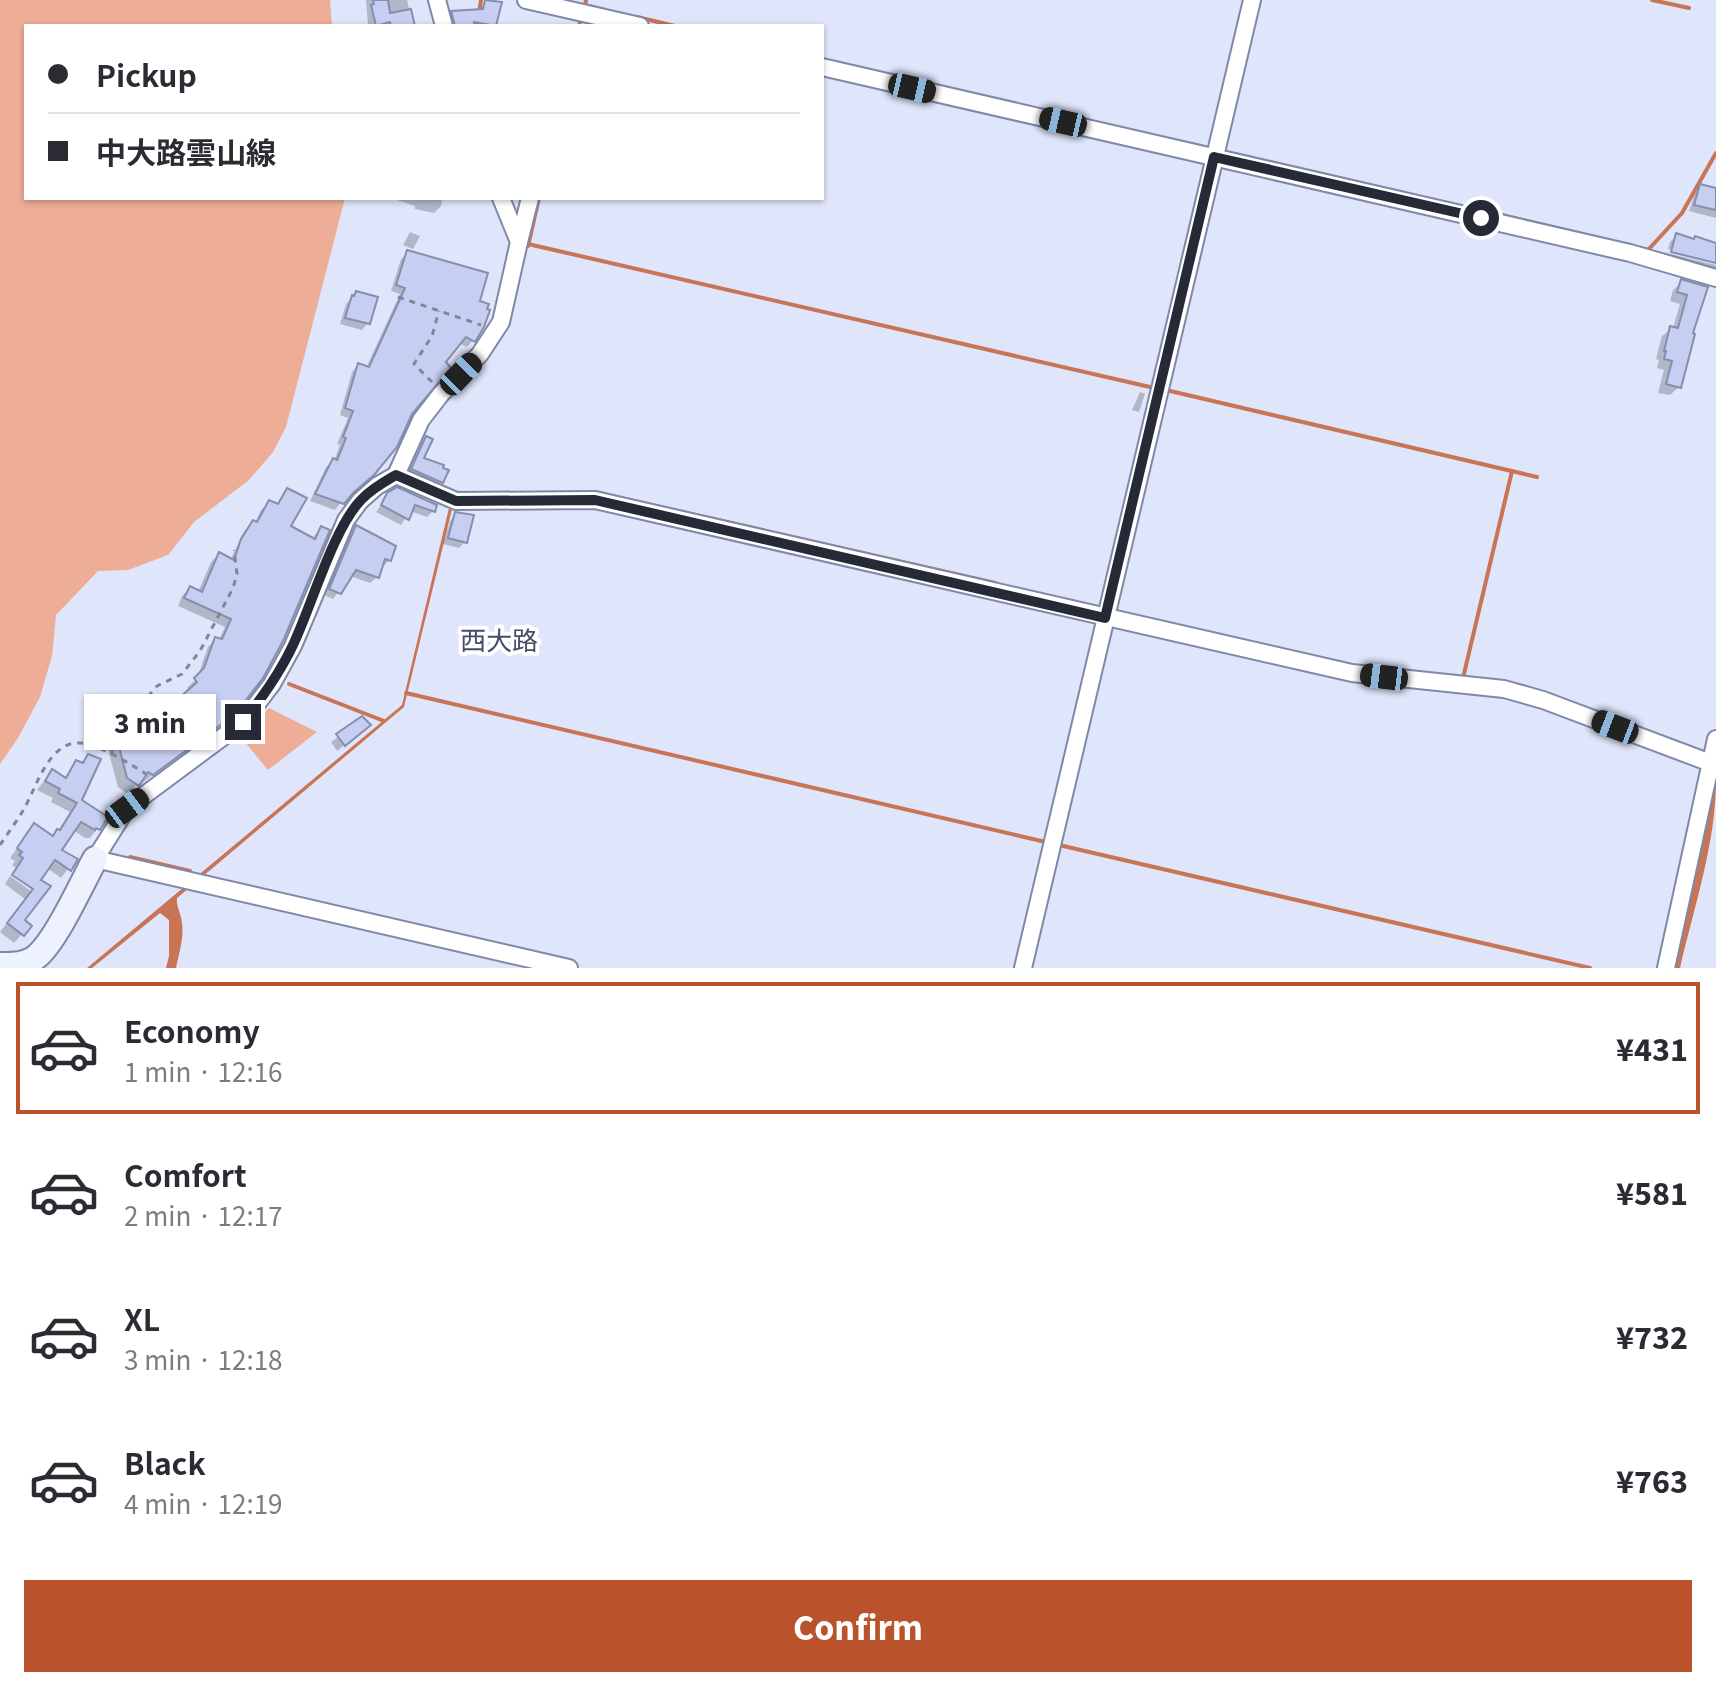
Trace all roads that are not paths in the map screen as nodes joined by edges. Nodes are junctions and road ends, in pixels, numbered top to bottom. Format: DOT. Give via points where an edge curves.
graph roads {
  1 [pos="437,0"];
  2 [pos="526,0"];
  3 [pos="1252,0"];
  4 [pos="573,12"];
  5 [pos="443,24"];
  6 [pos="630,24"];
  7 [pos="824,67"];
  8 [pos="1214,157"];
  9 [pos="502,200"];
  10 [pos="530,200"];
  11 [pos="519,242"];
  12 [pos="1716,278"];
  13 [pos="396,475"];
  14 [pos="1105,618"];
  15 [pos="1716,739"];
  16 [pos="1714,765"];
  17 [pos="95,859"];
  18 [pos="0,965"];
  19 [pos="569,968"];
  20 [pos="1023,968"];
  21 [pos="1666,968"];
  1 -- 5 [label="street"];
  2 -- 4 [label="street"];
  3 -- 8 [label="street"];
  4 -- 6 [label="street"];
  7 -- 8 [label="street"];
  8 -- 12 [label="street" via="1630,253"];
  8 -- 14 [label="street"];
  9 -- 11 [label="street"];
  10 -- 11 [label="street"];
  11 -- 13 [label="street" via="501,322 421,420"];
  13 -- 14 [label="street" via="456,501 595,500"];
  13 -- 17 [label="street" via="360,501 346,520 293,646 253,710 127,808"];
  14 -- 16 [label="street" via="1352,673 1504,689"];
  14 -- 20 [label="street"];
  15 -- 16 [label="street"];
  16 -- 21 [label="street"];
  17 -- 18 [label="street" via="63,921 37,956"];
  17 -- 19 [label="street"];
}
